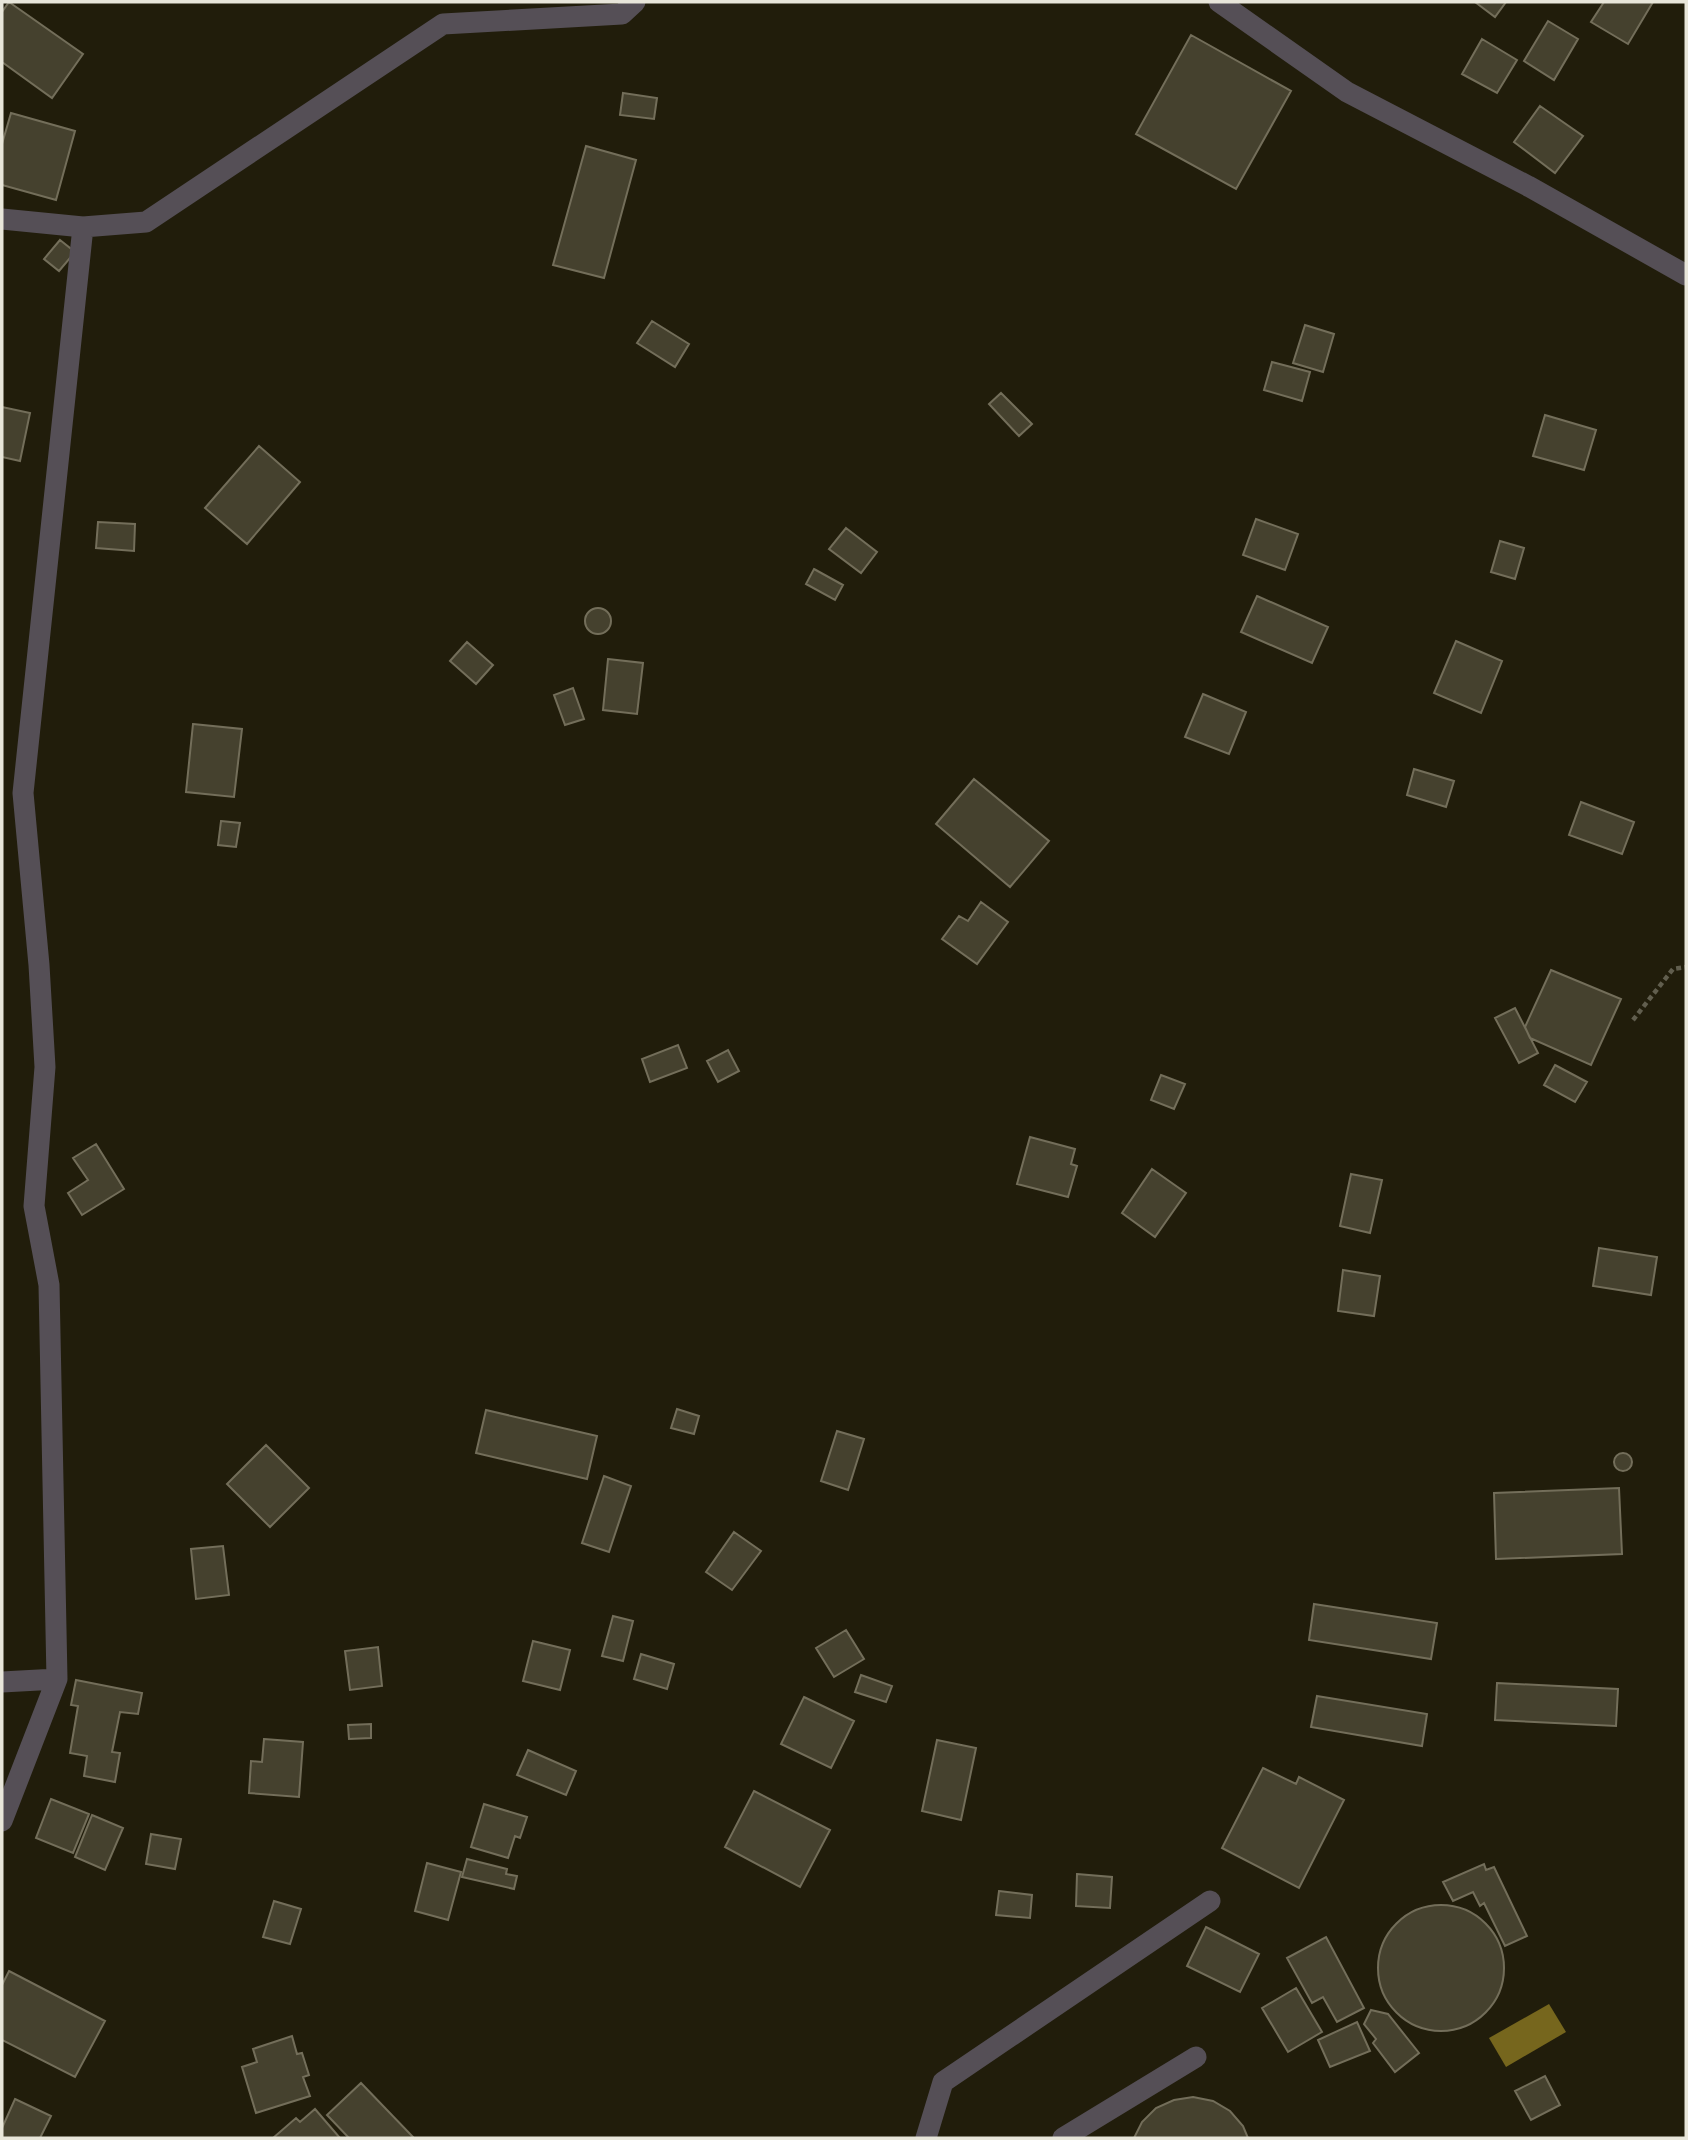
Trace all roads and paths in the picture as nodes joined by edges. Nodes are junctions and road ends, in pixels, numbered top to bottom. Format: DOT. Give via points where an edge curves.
graph roads {
  1 [pos="635,2"];
  2 [pos="1219,2"];
  3 [pos="2,219"];
  4 [pos="83,227"];
  5 [pos="1686,275"];
  6 [pos="1686,967"];
  7 [pos="1633,1020"];
  8 [pos="57,1679"];
  9 [pos="2,1682"];
  10 [pos="2,1821"];
  11 [pos="1210,1901"];
  12 [pos="1196,2057"];
  13 [pos="926,2138"];
  14 [pos="1063,2138"];
  1 -- 4 [label="street" via="622,14 443,24 146,222"];
  2 -- 5 [label="street" via="1347,92"];
  3 -- 4 [label="street"];
  4 -- 8 [label="street" via="23,793 45,1067 34,1206 49,1285"];
  6 -- 7 [label="path" via="1673,970"];
  8 -- 9 [label="street"];
  8 -- 10 [label="street"];
  11 -- 13 [label="street" via="943,2082"];
  12 -- 14 [label="street"];
}
